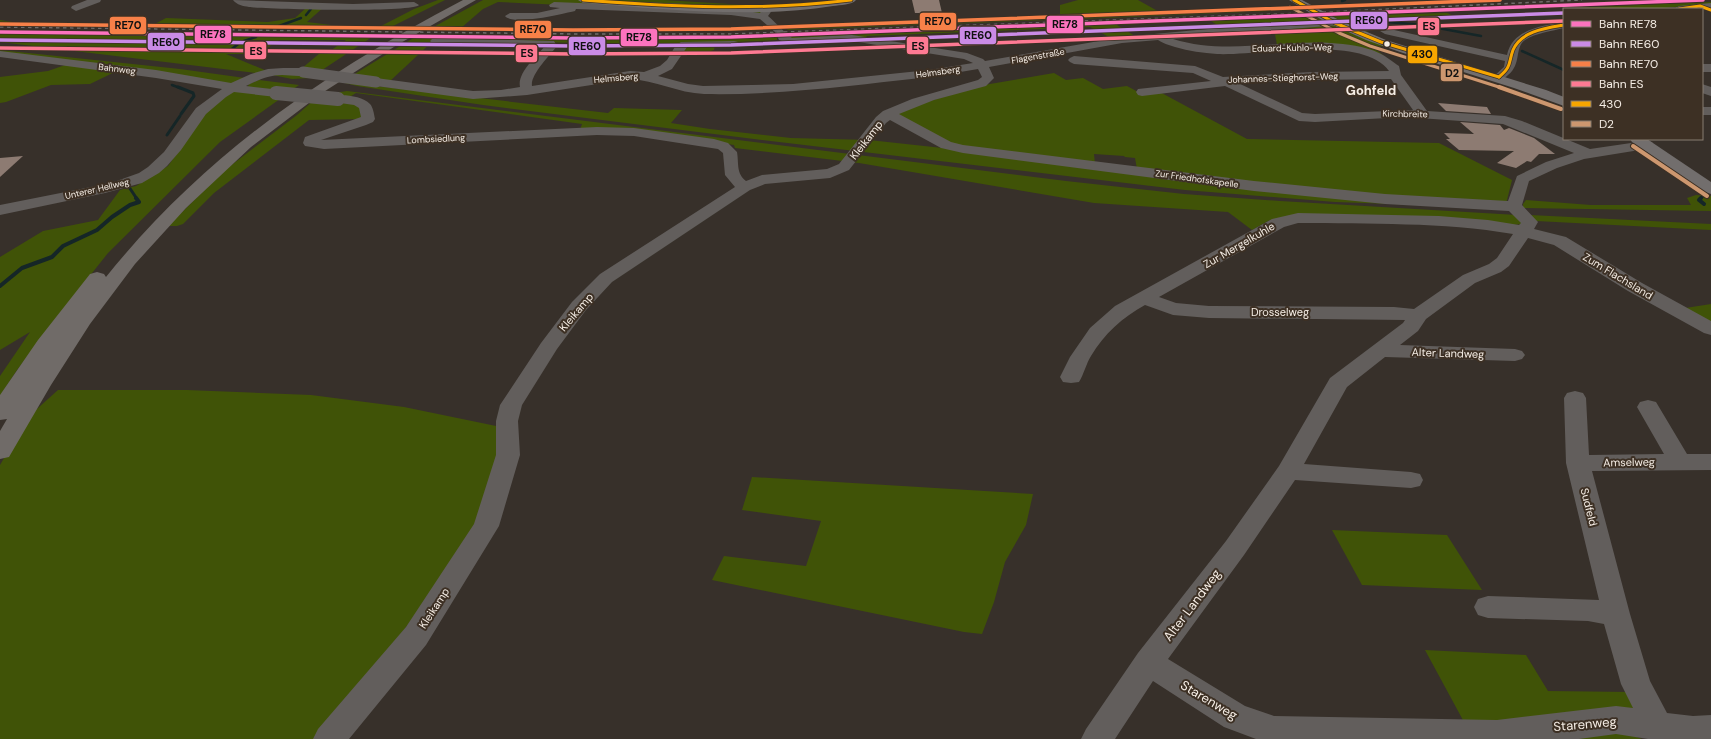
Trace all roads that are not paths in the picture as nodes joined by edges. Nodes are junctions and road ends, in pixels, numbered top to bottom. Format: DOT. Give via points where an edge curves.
graph roads {
  1 [pos="96,0"];
  2 [pos="238,0"];
  3 [pos="458,0"];
  4 [pos="471,0"];
  5 [pos="851,0"];
  6 [pos="1294,0"];
  7 [pos="580,3"];
  8 [pos="414,5"];
  9 [pos="554,5"];
  10 [pos="1700,6"];
  11 [pos="1711,6"];
  12 [pos="76,8"];
  13 [pos="1686,8"];
  14 [pos="1711,10"];
  15 [pos="765,12"];
  16 [pos="510,16"];
  17 [pos="1335,23"];
  18 [pos="1563,25"];
  19 [pos="1546,28"];
  20 [pos="1385,31"];
  21 [pos="1563,33"];
  22 [pos="1157,36"];
  23 [pos="436,41"];
  24 [pos="734,44"];
  25 [pos="0,54"];
  26 [pos="1511,59"];
  27 [pos="1074,60"];
  28 [pos="982,66"];
  29 [pos="1395,75"];
  30 [pos="644,76"];
  31 [pos="1499,77"];
  32 [pos="251,79"];
  33 [pos="1222,81"];
  34 [pos="233,88"];
  35 [pos="527,91"];
  36 [pos="1142,92"];
  37 [pos="1563,102"];
  38 [pos="888,114"];
  39 [pos="1423,114"];
  40 [pos="1642,142"];
  41 [pos="1586,153"];
  42 [pos="745,187"];
  43 [pos="1711,189"];
  44 [pos="1514,206"];
  45 [pos="0,210"];
  46 [pos="1523,231"];
  47 [pos="1144,298"];
  48 [pos="1418,315"];
  49 [pos="1711,329"];
  50 [pos="1381,351"];
  51 [pos="1515,355"];
  52 [pos="1071,377"];
  53 [pos="1575,398"];
  54 [pos="1648,406"];
  55 [pos="0,413"];
  56 [pos="0,451"];
  57 [pos="1680,462"];
  58 [pos="1711,462"];
  59 [pos="1578,463"];
  60 [pos="1288,471"];
  61 [pos="1411,480"];
  62 [pos="1488,607"];
  63 [pos="1616,614"];
  64 [pos="1148,662"];
  65 [pos="1711,729"];
  66 [pos="1661,732"];
  67 [pos="329,739"];
  68 [pos="1097,739"];
  1 -- 12 [label="street"];
  2 -- 8 [label="street" via="250,4 392,7"];
  3 -- 55 [label="highway" via="383,39 301,91 197,171 117,253 73,306"];
  4 -- 56 [label="highway" via="347,70 276,120 214,170 136,251 94,303"];
  5 -- 15 [label="main road"];
  6 -- 17 [label="main road"];
  7 -- 9 [label="street"];
  7 -- 15 [label="main road"];
  7 -- 16 [label="street" via="564,12"];
  10 -- 11 [label="street"];
  10 -- 13 [label="street"];
  10 -- 14 [label="street"];
  15 -- 28 [label="street" via="767,20 779,29 783,38 791,41 852,38 872,40 967,56 979,61"];
  17 -- 22 [label="street, Flagenstraße"];
  17 -- 31 [label="main road" via="1408,51"];
  18 -- 19 [label="street"];
  19 -- 21 [label="street"];
  19 -- 26 [label="street" via="1521,38 1514,48"];
  20 -- 26 [label="street"];
  22 -- 28 [label="street, Flagenstraße"];
  22 -- 29 [label="street, Eduard-Kuhlo-Weg" via="1174,44 1196,49 1316,46 1359,50 1388,62 1395,69"];
  23 -- 35 [label="street" via="550,43 551,46 528,75 525,82"];
  24 -- 30 [label="street" via="685,44 666,68"];
  25 -- 34 [label="street, Bahnweg" via="156,74 223,84"];
  26 -- 31 [label="street" via="1510,68"];
  27 -- 33 [label="street, Kirchbreite" via="1195,70"];
  28 -- 30 [label="street, Helmsberg" via="793,88 726,90 687,88"];
  28 -- 38 [label="street, Kleikamp" via="988,78 982,83"];
  29 -- 33 [label="street, Johannes-Stieghorst-Weg"];
  29 -- 39 [label="street, Eduard-Kuhlo-Weg"];
  30 -- 35 [label="street, Helmsberg" via="630,75"];
  31 -- 37 [label="main road"];
  32 -- 34 [label="street, Unterer Hellweg"];
  32 -- 35 [label="street, Helmsberg, bridge" via="270,73 302,72 473,95"];
  33 -- 36 [label="street"];
  33 -- 39 [label="street, Kirchbreite" via="1300,117"];
  34 -- 42 [label="street, Lombsiedlung, bridge" via="357,101 365,106 368,119 316,137 310,140 310,143 324,145 597,131 634,132 723,146 730,152 734,180"];
  34 -- 45 [label="street, Unterer Hellweg" via="202,110 167,158 145,175 112,187"];
  38 -- 42 [label="street, Kleikamp" via="844,167 830,173 762,180"];
  38 -- 44 [label="street, Zur Friedhofskapelle" via="946,145 963,149 1254,186 1385,199"];
  39 -- 41 [label="street, Kirchbreite" via="1505,120"];
  40 -- 41 [label="street"];
  40 -- 43 [label="main road"];
  41 -- 44 [label="street" via="1522,179"];
  42 -- 67 [label="street, Kleikamp" via="606,278 579,306 548,347 511,405 507,422 508,455 486,526 416,636"];
  44 -- 46 [label="street, Alter Landweg" via="1530,222"];
  46 -- 47 [label="street, Zur Mergelkuhle" via="1439,221 1298,218 1278,223"];
  46 -- 48 [label="street, Alter Landweg" via="1503,262 1469,279"];
  46 -- 49 [label="street, Zum Flachsland" via="1560,241"];
  47 -- 48 [label="street, Drosselweg" via="1173,308 1209,312"];
  47 -- 52 [label="street, Zur Mergelkuhle" via="1122,310 1097,332 1080,357"];
  48 -- 50 [label="street, Alter Landweg" via="1411,327"];
  50 -- 51 [label="street, Alter Landweg"];
  50 -- 60 [label="street, Alter Landweg" via="1338,383"];
  53 -- 59 [label="street, Sudfeld"];
  54 -- 57 [label="street"];
  57 -- 58 [label="street, Amselweg"];
  57 -- 59 [label="street, Amselweg"];
  59 -- 63 [label="street, Sudfeld"];
  60 -- 61 [label="street"];
  60 -- 64 [label="street, Alter Landweg" via="1235,548"];
  62 -- 63 [label="street" via="1588,610"];
  63 -- 66 [label="street, Sudfeld" via="1636,684"];
  64 -- 66 [label="street, Starenweg" via="1235,717 1274,731 1497,734 1616,720"];
  64 -- 68 [label="street, Alter Landweg"];
  65 -- 66 [label="street, Starenweg"];
}
